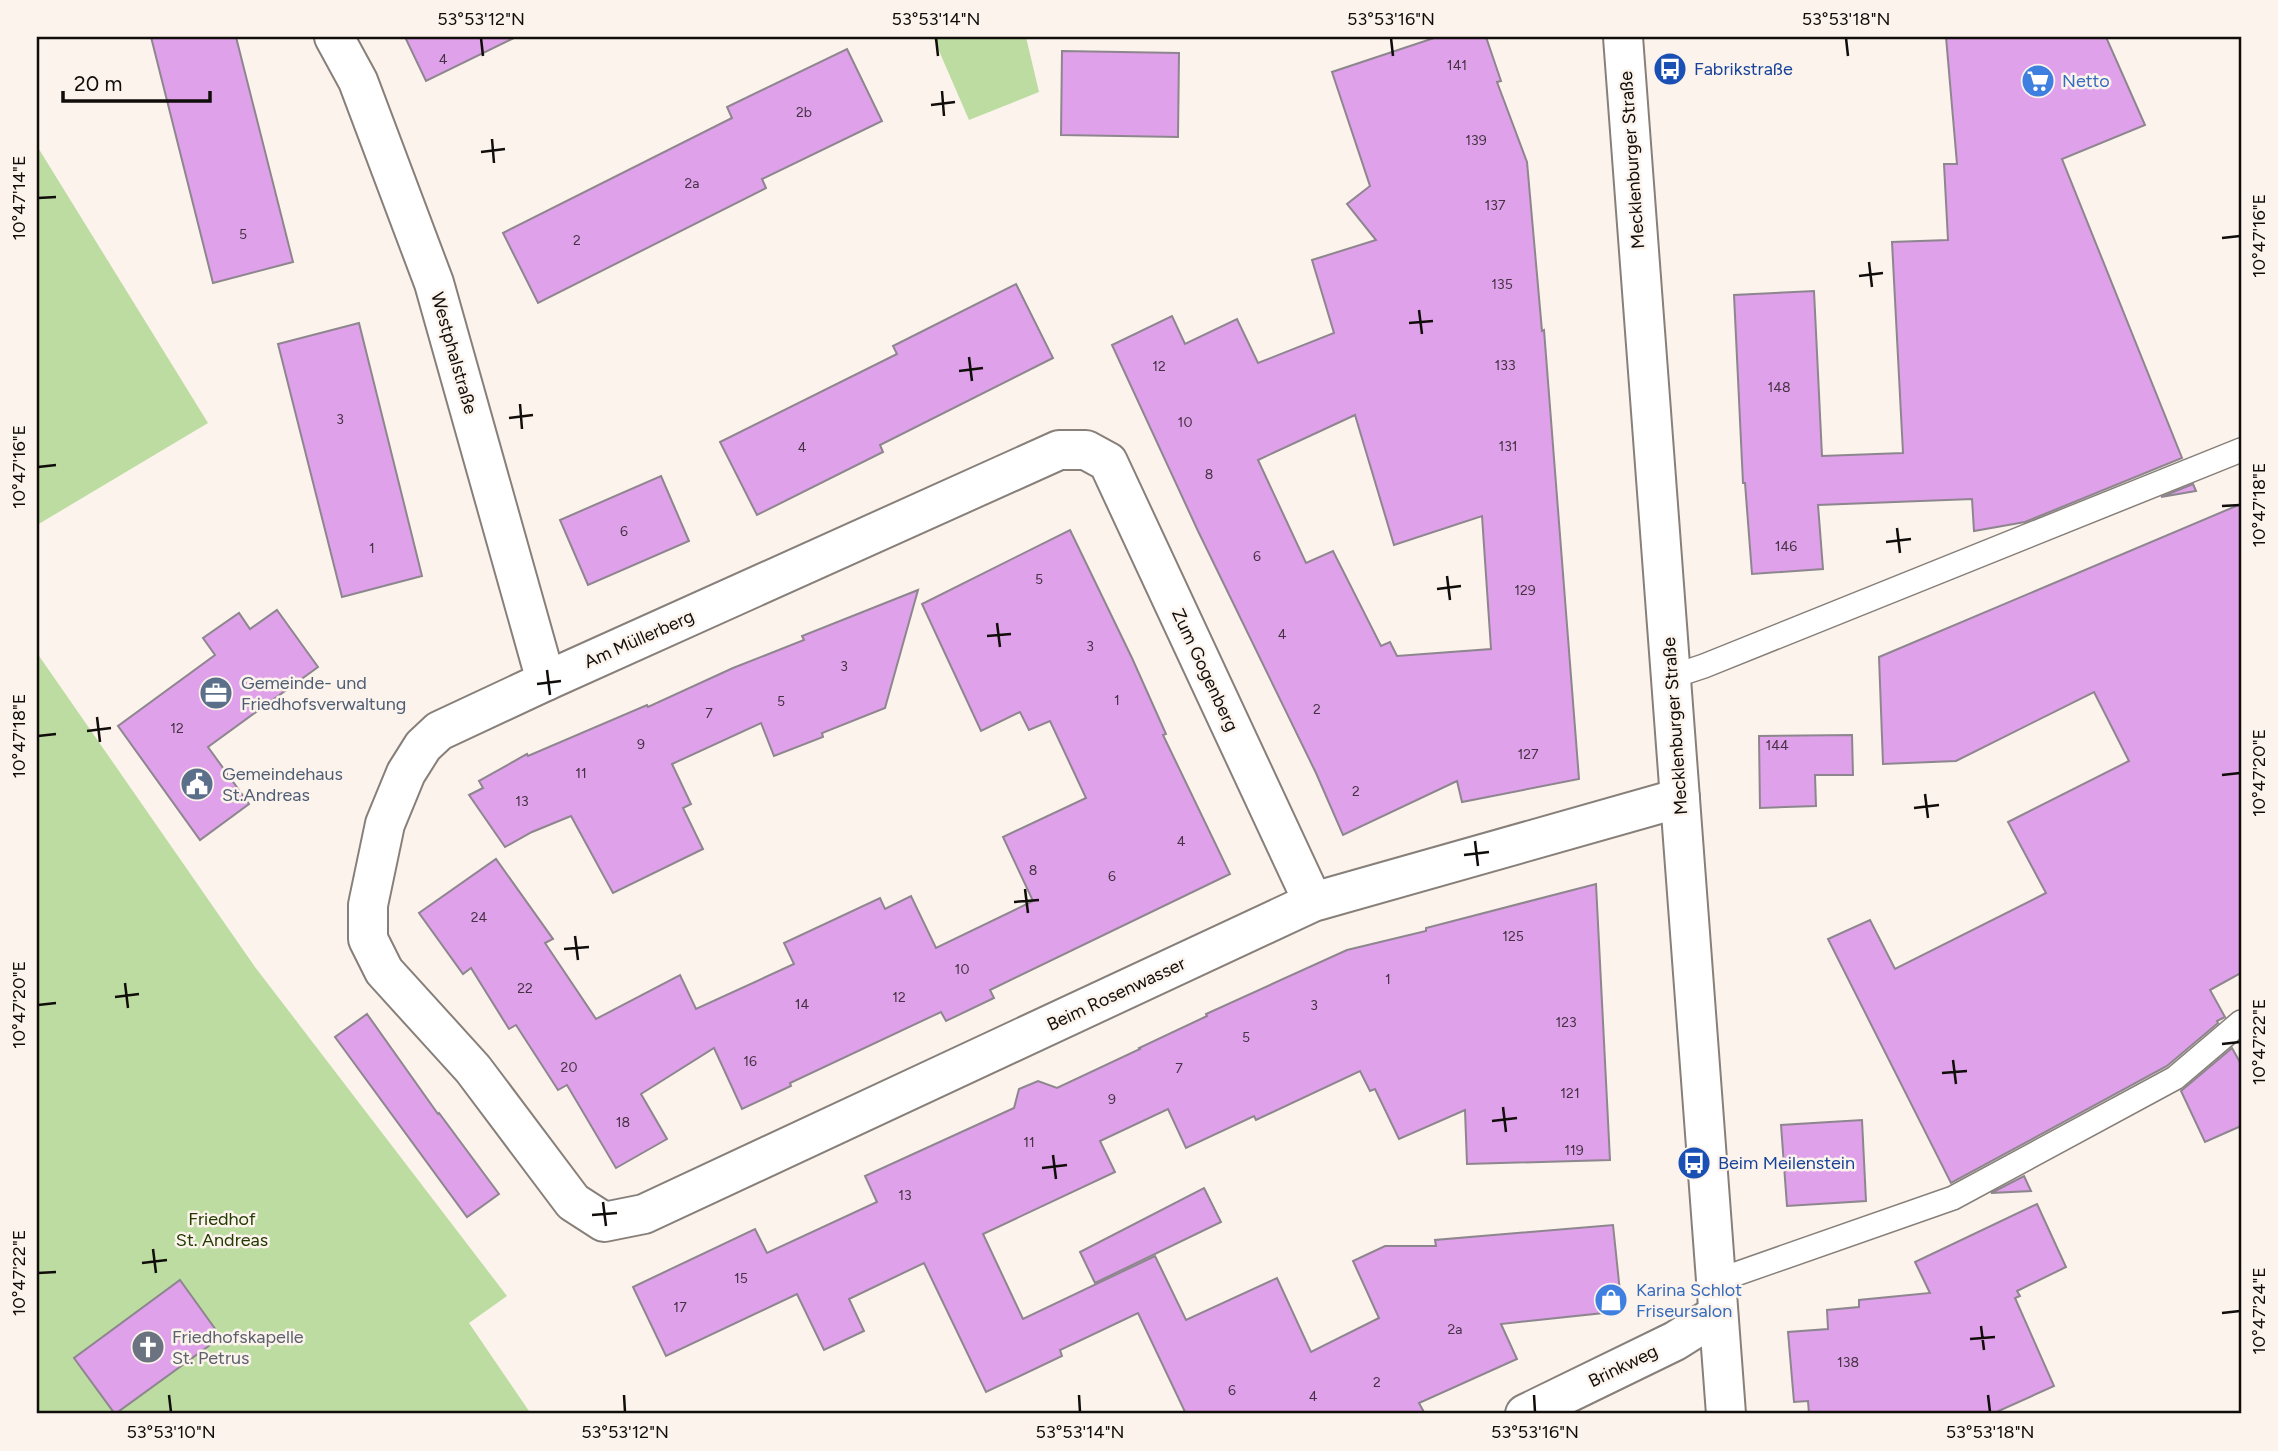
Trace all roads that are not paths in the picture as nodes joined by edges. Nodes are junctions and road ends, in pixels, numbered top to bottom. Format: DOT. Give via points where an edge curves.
graph roads {
  1 [pos="334,37"];
  2 [pos="1623,37"];
  3 [pos="1086,450"];
  4 [pos="2241,450"];
  5 [pos="1671,677"];
  6 [pos="545,681"];
  7 [pos="1680,798"];
  8 [pos="1313,902"];
  9 [pos="2241,1022"];
  10 [pos="573,1202"];
  11 [pos="1717,1298"];
  12 [pos="1525,1414"];
  13 [pos="1726,1414"];
  1 -- 6 [label="street, Westphalstraße" via="358,81 434,283"];
  2 -- 5 [label="street, Mecklenburger Straße"];
  3 -- 6 [label="street, Am Müllerberg" via="1059,450"];
  3 -- 8 [label="street, Zum Gogenberg" via="1108,462"];
  4 -- 5 [label="lane"];
  5 -- 7 [label="street, Mecklenburger Straße"];
  6 -- 10 [label="street, Am Müllerberg" via="439,732 423,746 385,824 369,905 368,939 384,971 472,1069"];
  7 -- 8 [label="street, Beim Rosenwasser"];
  7 -- 11 [label="street, Mecklenburger Straße"];
  8 -- 10 [label="street, Beim Rosenwasser" via="644,1214 604,1222"];
  9 -- 11 [label="lane" via="2175,1078 1953,1198"];
  11 -- 12 [label="street, Brinkweg" via="1675,1341"];
  11 -- 13 [label="street, Mecklenburger Straße"];
}
